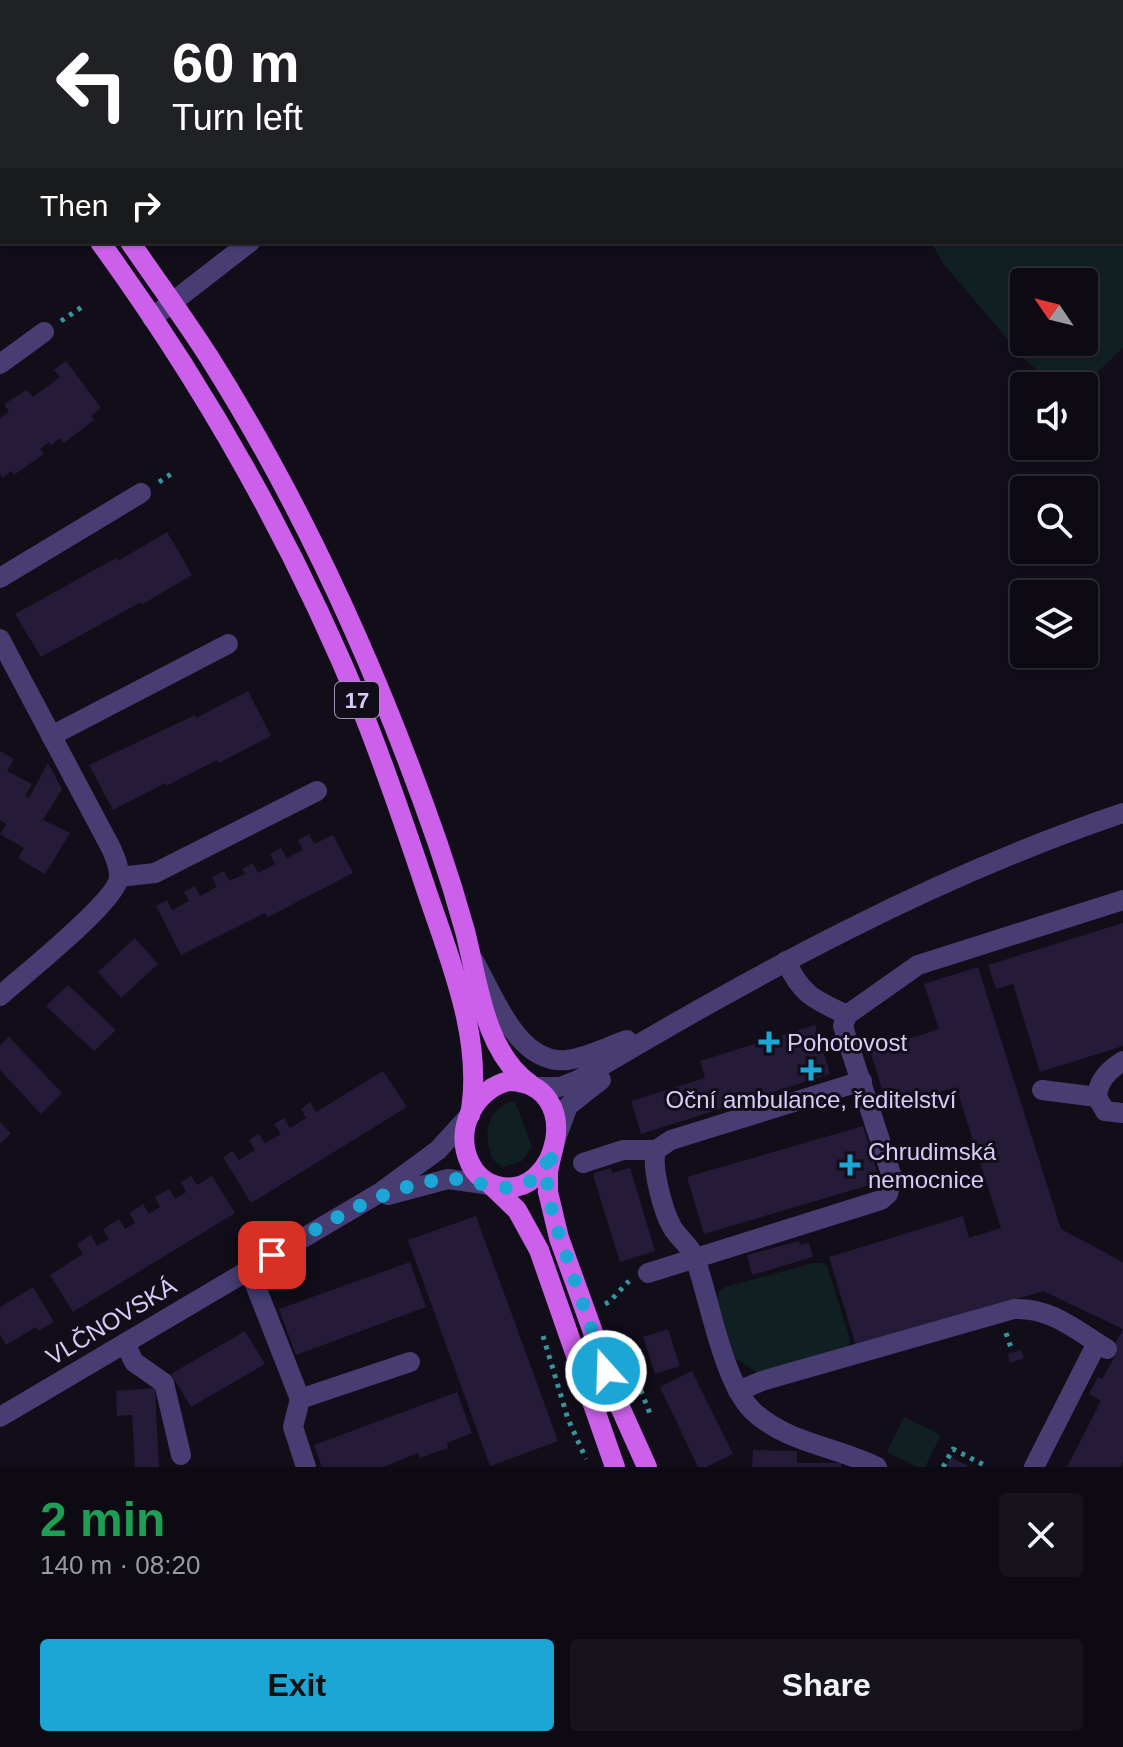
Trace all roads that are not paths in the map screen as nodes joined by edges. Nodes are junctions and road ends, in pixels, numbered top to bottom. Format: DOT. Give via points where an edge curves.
graph roads {
  1 [pos="101,244"];
  2 [pos="131,244"];
  3 [pos="247,244"];
  4 [pos="172,303"];
  5 [pos="152,318"];
  6 [pos="44,332"];
  7 [pos="0,364"];
  8 [pos="141,493"];
  9 [pos="0,578"];
  10 [pos="0,639"];
  11 [pos="228,644"];
  12 [pos="51,736"];
  13 [pos="317,791"];
  14 [pos="1123,813"];
  15 [pos="119,877"];
  16 [pos="1123,900"];
  17 [pos="472,959"];
  18 [pos="786,961"];
  19 [pos="750,981"];
  20 [pos="0,996"];
  21 [pos="847,1015"];
  22 [pos="686,1016"];
  23 [pos="1123,1061"];
  24 [pos="862,1081"];
  25 [pos="533,1085"];
  26 [pos="1042,1090"];
  27 [pos="1097,1097"];
  28 [pos="1123,1113"];
  29 [pos="470,1115"];
  30 [pos="553,1149"];
  31 [pos="656,1150"];
  32 [pos="583,1163"];
  33 [pos="491,1185"];
  34 [pos="348,1212"];
  35 [pos="695,1257"];
  36 [pos="249,1269"];
  37 [pos="648,1273"];
  38 [pos="125,1343"];
  39 [pos="410,1362"];
  40 [pos="738,1391"];
  41 [pos="300,1399"];
  42 [pos="0,1417"];
  43 [pos="181,1455"];
  44 [pos="609,1465"];
  45 [pos="306,1467"];
  46 [pos="647,1467"];
  47 [pos="877,1467"];
  48 [pos="1034,1467"];
  1 -- 5 [label="main road, 17"];
  2 -- 4 [label="main road, 17"];
  3 -- 4 [label="street"];
  4 -- 5 [label="street"];
  4 -- 17 [label="main road, 17" via="215,366 353,625 405,749"];
  5 -- 29 [label="main road, 17" via="279,533 364,715 465,1017 473,1082"];
  6 -- 7 [label="street"];
  8 -- 9 [label="street"];
  10 -- 12 [label="street"];
  11 -- 12 [label="street"];
  12 -- 15 [label="street" via="111,848"];
  13 -- 15 [label="street" via="155,873"];
  14 -- 18 [label="street" via="965,874"];
  15 -- 20 [label="street" via="99,907"];
  16 -- 21 [label="street" via="918,965"];
  17 -- 22 [label="street" via="520,1040 544,1058 585,1056"];
  17 -- 25 [label="main road, 17" via="498,1044 517,1073"];
  18 -- 19 [label="street"];
  18 -- 21 [label="street" via="809,997"];
  19 -- 22 [label="street"];
  19 -- 30 [label="street" via="574,1099"];
  21 -- 24 [label="street" via="843,1026"];
  22 -- 25 [label="street" via="578,1080 560,1087"];
  23 -- 27 [label="street" via="1101,1081"];
  24 -- 31 [label="street" via="671,1140"];
  24 -- 35 [label="street" via="890,1168 888,1194 870,1205"];
  25 -- 29 [label="main road" via="494,1085"];
  25 -- 30 [label="main road" via="553,1108"];
  26 -- 27 [label="street"];
  27 -- 28 [label="street" via="1105,1111"];
  29 -- 33 [label="main road" via="466,1154 476,1173"];
  29 -- 34 [label="street, VLČNOVSKÁ" via="438,1150"];
  30 -- 33 [label="main road" via="530,1181 511,1188"];
  30 -- 46 [label="main road" via="547,1182 559,1238 615,1395"];
  31 -- 32 [label="street" via="623,1150"];
  31 -- 35 [label="street" via="667,1216"];
  33 -- 34 [label="street, VLČNOVSKÁ" via="448,1179 426,1183"];
  33 -- 44 [label="main road" via="517,1210 539,1250"];
  34 -- 36 [label="street, VLČNOVSKÁ"];
  35 -- 37 [label="street"];
  35 -- 40 [label="street"];
  36 -- 38 [label="street, VLČNOVSKÁ"];
  36 -- 41 [label="street"];
  38 -- 42 [label="street, VLČNOVSKÁ"];
  38 -- 43 [label="street" via="134,1362 164,1383"];
  39 -- 41 [label="street"];
  40 -- 47 [label="street" via="755,1413 779,1430"];
  40 -- 48 [label="street" via="1014,1309 1034,1309 1102,1346"];
  41 -- 45 [label="street" via="293,1427"];
}
